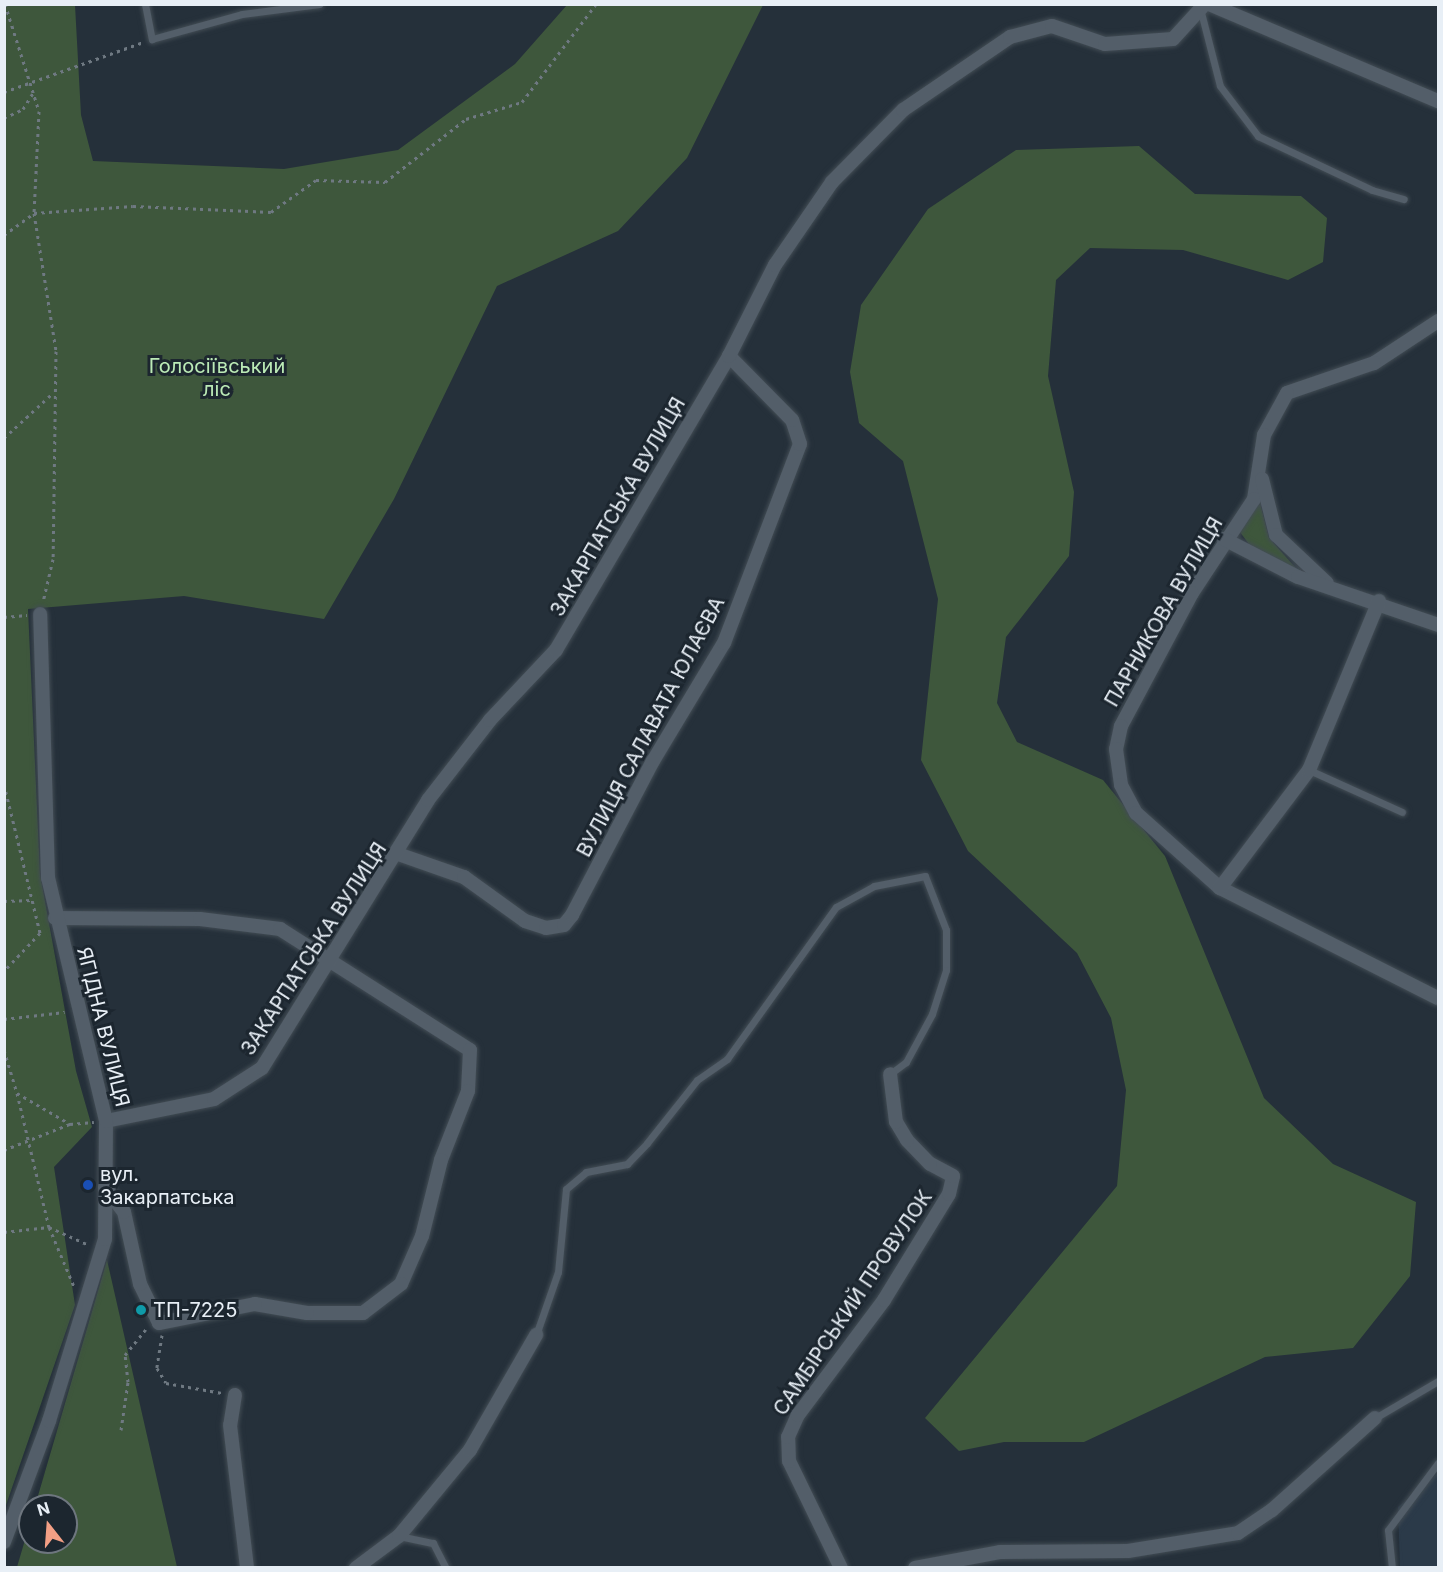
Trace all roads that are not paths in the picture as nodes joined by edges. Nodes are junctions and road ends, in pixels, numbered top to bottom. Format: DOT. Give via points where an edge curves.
graph roads {
  1 [pos="145,4"];
  2 [pos="318,4"];
  3 [pos="1205,7"];
  4 [pos="1438,101"];
  5 [pos="1404,199"];
  6 [pos="1438,321"];
  7 [pos="729,356"];
  8 [pos="1261,471"];
  9 [pos="1224,539"];
  10 [pos="1328,583"];
  11 [pos="1379,601"];
  12 [pos="40,614"];
  13 [pos="1438,625"];
  14 [pos="1309,770"];
  15 [pos="1402,812"];
  16 [pos="398,854"];
  17 [pos="1220,888"];
  18 [pos="55,918"];
  19 [pos="328,955"];
  20 [pos="1438,999"];
  21 [pos="890,1074"];
  22 [pos="106,1121"];
  23 [pos="105,1188"];
  24 [pos="537,1335"];
  25 [pos="1438,1381"];
  26 [pos="235,1395"];
  27 [pos="1375,1418"];
  28 [pos="1438,1463"];
  29 [pos="399,1536"];
  30 [pos="4,1542"];
  31 [pos="247,1568"];
  32 [pos="356,1568"];
  33 [pos="446,1568"];
  34 [pos="842,1568"];
  35 [pos="915,1568"];
  36 [pos="1392,1568"];
  1 -- 2 [label="lane" via="152,39 242,14"];
  3 -- 4 [label="street"];
  3 -- 5 [label="lane" via="1220,86 1258,136 1372,190"];
  3 -- 7 [label="street, ЗАКАРПАТСЬКА ВУЛИЦЯ" via="1173,39 1132,45 1088,40 1052,26 1030,28 903,110 832,182 775,266"];
  6 -- 8 [label="street, ПАРНИКОВА ВУЛИЦЯ" via="1374,363 1287,393 1264,435"];
  7 -- 16 [label="street, ЗАКАРПАТСЬКА ВУЛИЦЯ" via="556,650 483,729 428,800"];
  7 -- 16 [label="street, ВУЛИЦЯ САЛАВАТА ЮЛАЄВА" via="792,420 801,444 724,643 653,761 572,915 564,925 546,928 525,921 464,877"];
  8 -- 9 [label="street, ПАРНИКОВА ВУЛИЦЯ" via="1254,499"];
  8 -- 10 [label="street" via="1276,535"];
  9 -- 10 [label="street" via="1298,577"];
  9 -- 17 [label="street, ПАРНИКОВА ВУЛИЦЯ" via="1139,691 1116,749 1121,785 1136,813"];
  10 -- 11 [label="street"];
  11 -- 13 [label="street"];
  11 -- 14 [label="street"];
  12 -- 18 [label="street, ЯГІДНА ВУЛИЦЯ" via="48,878"];
  14 -- 15 [label="lane"];
  14 -- 17 [label="street"];
  16 -- 19 [label="street, ЗАКАРПАТСЬКА ВУЛИЦЯ"];
  17 -- 20 [label="street, ПАРНИКОВА ВУЛИЦЯ"];
  18 -- 19 [label="street" via="200,919 280,928"];
  18 -- 22 [label="street, ЯГІДНА ВУЛИЦЯ" via="84,1017"];
  19 -- 22 [label="street, ЗАКАРПАТСЬКА ВУЛИЦЯ" via="286,1032 251,1079 214,1099"];
  19 -- 23 [label="street" via="470,1050 468,1091 441,1160 422,1236 401,1284 363,1313 307,1313 255,1304 159,1323 150,1314 124,1212"];
  21 -- 24 [label="lane" via="906,1062 932,1014 946,970 946,930 925,876 874,886 836,907 727,1059 697,1080 627,1164 586,1172 566,1189 558,1272"];
  21 -- 34 [label="street, САМБІРСЬКИЙ ПРОВУЛОК" via="896,1122 907,1140 930,1164 953,1176 949,1194 884,1300 798,1415 788,1437 789,1461"];
  22 -- 23 [label="street, ЯГІДНА ВУЛИЦЯ"];
  23 -- 30 [label="street, ЯГІДНА ВУЛИЦЯ" via="105,1239 49,1421"];
  24 -- 29 [label="street" via="484,1431"];
  25 -- 27 [label="lane"];
  26 -- 31 [label="street" via="230,1425"];
  27 -- 35 [label="street" via="1272,1510 1238,1533 1128,1551 1000,1552"];
  28 -- 36 [label="lane" via="1389,1530"];
  29 -- 32 [label="street"];
  29 -- 33 [label="lane" via="433,1543"];
}
